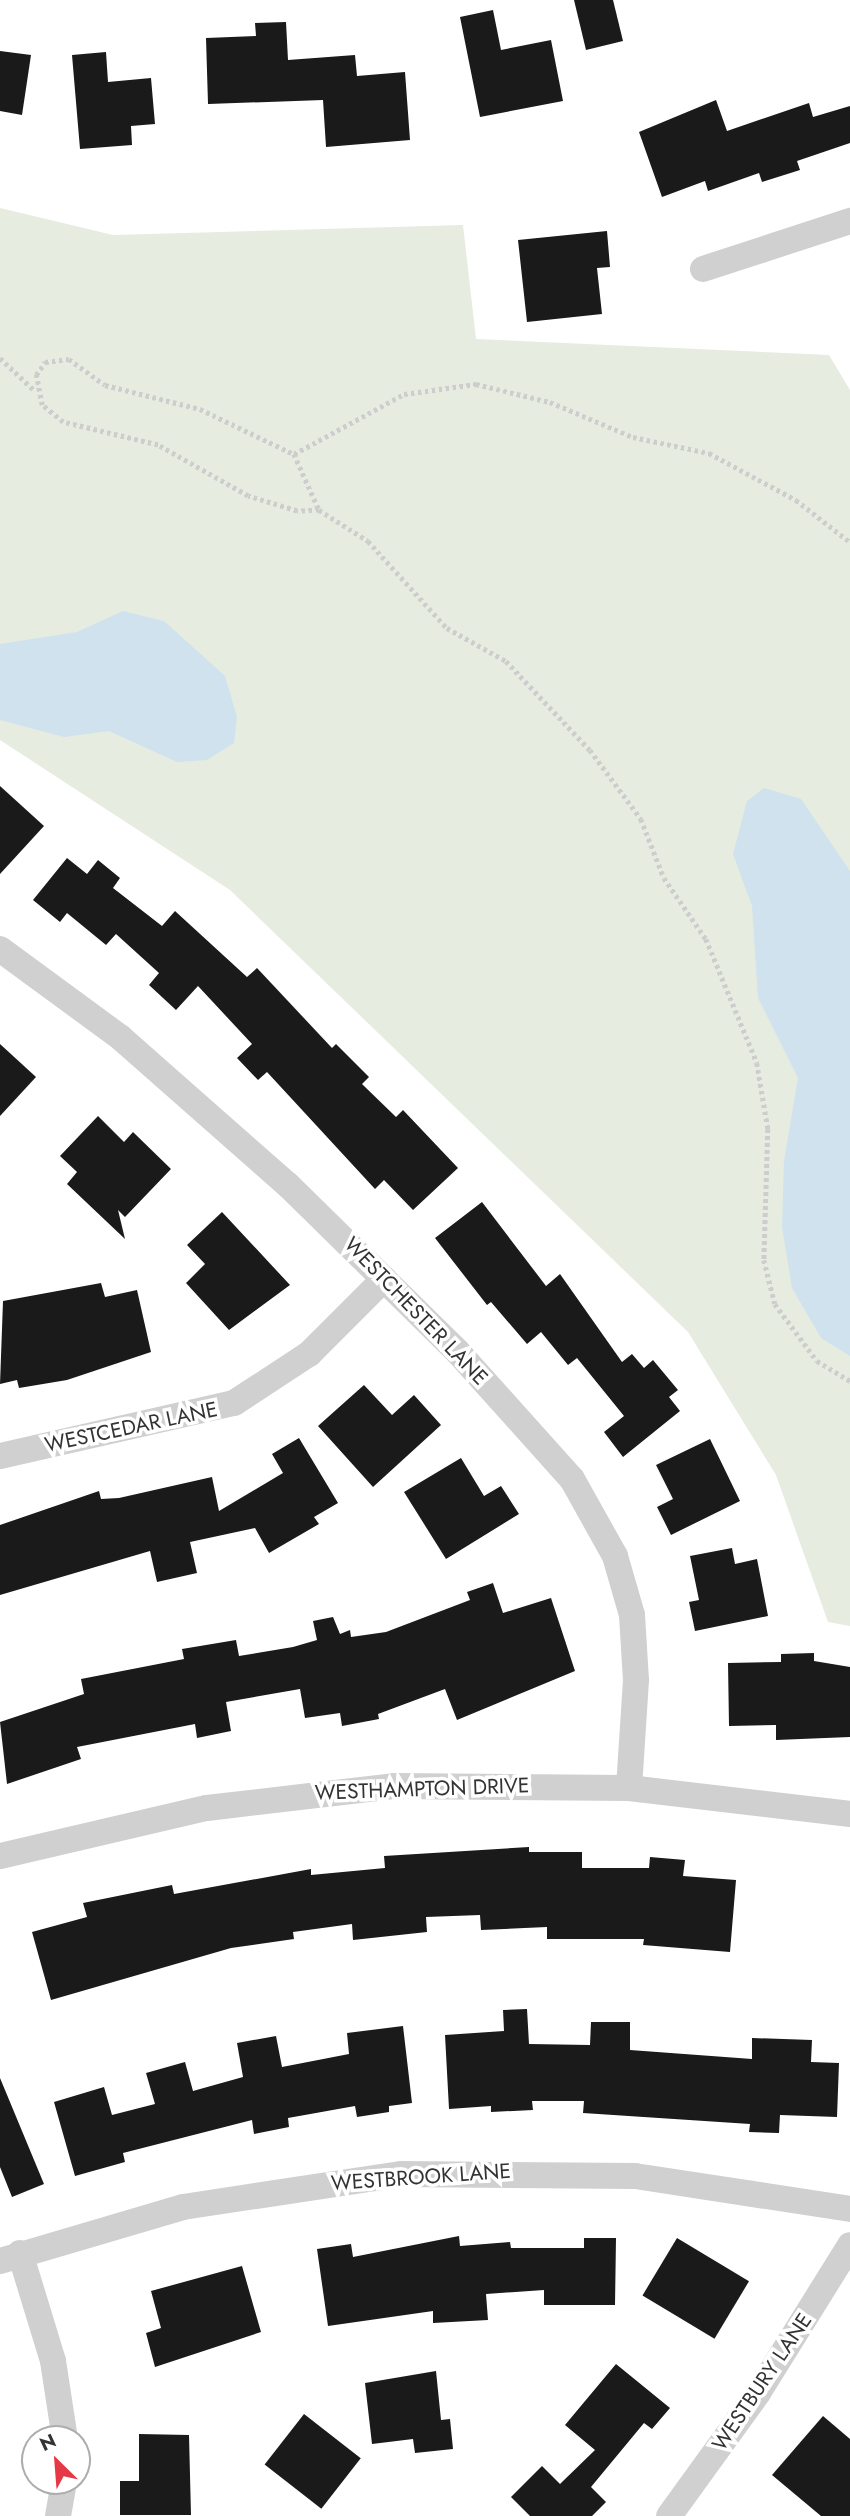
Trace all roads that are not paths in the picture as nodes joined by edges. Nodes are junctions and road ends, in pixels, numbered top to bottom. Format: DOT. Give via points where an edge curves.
graph roads {
  1 [pos="850,220"];
  2 [pos="703,269"];
  3 [pos="0,950"];
  4 [pos="384,1279"];
  5 [pos="0,1456"];
  6 [pos="629,1788"];
  7 [pos="850,1814"];
  8 [pos="0,1856"];
  9 [pos="850,2209"];
  10 [pos="850,2245"];
  11 [pos="10,2257"];
  12 [pos="63,2425"];
  13 [pos="62,2495"];
  14 [pos="58,2516"];
  15 [pos="669,2516"];
  1 -- 2 [label="street"];
  3 -- 4 [label="street, WESTCHESTER LANE" via="171,1080"];
  4 -- 5 [label="street, WESTCEDAR LANE" via="309,1354 234,1404"];
  4 -- 6 [label="street, WESTCHESTER LANE" via="554,1457 602,1529 624,1583 636,1645"];
  6 -- 7 [label="street, WESTHAMPTON DRIVE"];
  6 -- 8 [label="street, WESTHAMPTON DRIVE" via="470,1783 298,1795 143,1820"];
  9 -- 11 [label="street, WESTBROOK LANE" via="635,2176 401,2174 209,2201"];
  10 -- 15 [label="street, WESTBURY LANE" via="758,2393"];
  11 -- 12 [label="street" via="53,2361"];
  13 -- 14 [label="street"];
}
